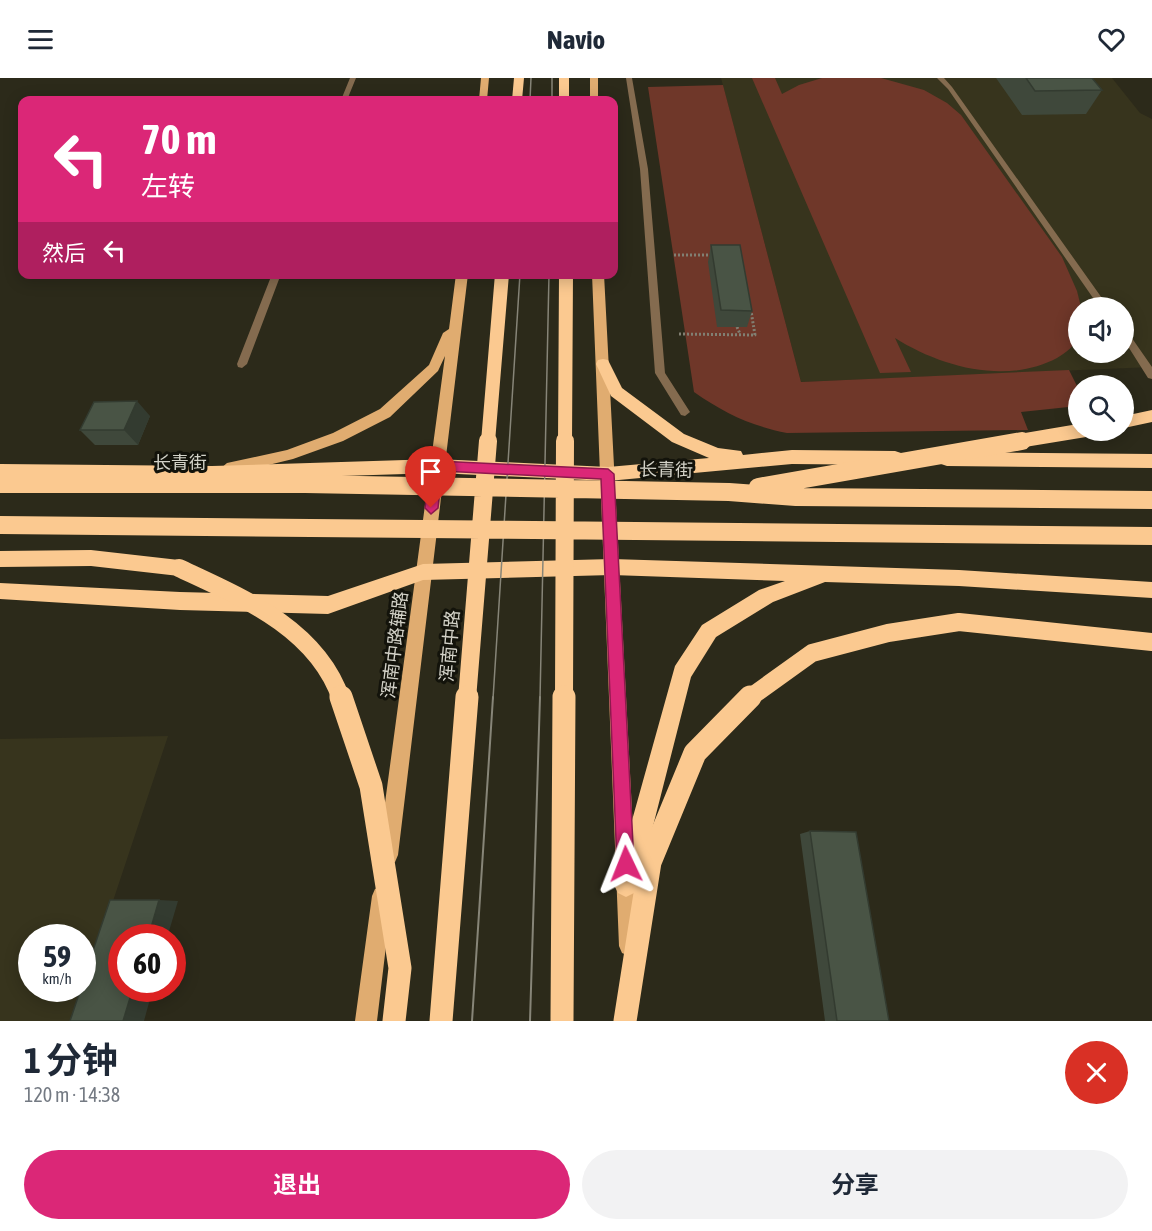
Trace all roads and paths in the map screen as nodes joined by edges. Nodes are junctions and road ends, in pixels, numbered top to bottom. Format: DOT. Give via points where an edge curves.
graph roads {
  1 [pos="353,78"];
  2 [pos="485,78"];
  3 [pos="519,78"];
  4 [pos="564,78"];
  5 [pos="594,78"];
  6 [pos="629,78"];
  7 [pos="940,78"];
  8 [pos="346,96"];
  9 [pos="483,96"];
  10 [pos="517,96"];
  11 [pos="564,96"];
  12 [pos="594,96"];
  13 [pos="667,255"];
  14 [pos="719,255"];
  15 [pos="275,279"];
  16 [pos="461,279"];
  17 [pos="502,279"];
  18 [pos="566,279"];
  19 [pos="598,279"];
  20 [pos="1097,297"];
  21 [pos="749,300"];
  22 [pos="456,317"];
  23 [pos="736,327"];
  24 [pos="676,334"];
  25 [pos="740,334"];
  26 [pos="1134,348"];
  27 [pos="242,364"];
  28 [pos="603,364"];
  29 [pos="1152,375"];
  30 [pos="685,412"];
  31 [pos="1152,416"];
  32 [pos="1134,420"];
  33 [pos="1068,433"];
  34 [pos="767,460"];
  35 [pos="1152,461"];
  36 [pos="437,466"];
  37 [pos="0,471"];
  38 [pos="212,473"];
  39 [pos="608,474"];
  40 [pos="0,484"];
  41 [pos="729,492"];
  42 [pos="1152,501"];
  43 [pos="0,525"];
  44 [pos="1152,536"];
  45 [pos="0,558"];
  46 [pos="612,567"];
  47 [pos="423,572"];
  48 [pos="826,574"];
  49 [pos="1152,590"];
  50 [pos="0,591"];
  51 [pos="1152,642"];
  52 [pos="626,885"];
  53 [pos="366,1021"];
  54 [pos="393,1021"];
  55 [pos="441,1021"];
  56 [pos="562,1021"];
  57 [pos="625,1021"];
  58 [pos="632,1021"];
  1 -- 8 [label="lane"];
  2 -- 9 [label="main road"];
  3 -- 10 [label="highway"];
  4 -- 11 [label="highway"];
  5 -- 12 [label="main road"];
  6 -- 30 [label="lane" via="644,169 660,373"];
  7 -- 20 [label="lane"];
  13 -- 14 [label="path"];
  15 -- 27 [label="lane"];
  16 -- 22 [label="main road, 浑南中路辅路"];
  17 -- 55 [label="highway, 浑南中路, bridge"];
  18 -- 56 [label="highway, bridge"];
  19 -- 28 [label="main road"];
  21 -- 25 [label="path" via="755,334"];
  22 -- 36 [label="main road, 浑南中路辅路"];
  22 -- 38 [label="main road" via="434,368 385,413 338,437 288,455"];
  23 -- 25 [label="path"];
  24 -- 25 [label="path"];
  26 -- 29 [label="lane"];
  28 -- 34 [label="highway" via="616,392 678,438 716,454"];
  28 -- 39 [label="main road"];
  31 -- 32 [label="highway"];
  33 -- 41 [label="highway, bridge"];
  34 -- 35 [label="highway" via="804,457"];
  34 -- 39 [label="highway"];
  36 -- 38 [label="highway"];
  36 -- 39 [label="highway"];
  36 -- 47 [label="main road, 浑南中路辅路"];
  37 -- 38 [label="highway"];
  39 -- 46 [label="main road"];
  40 -- 41 [label="highway, 长青街, bridge" via="305,484"];
  41 -- 42 [label="highway, 长青街, bridge" via="796,497"];
  43 -- 44 [label="highway, bridge"];
  45 -- 54 [label="highway, bridge" via="91,558 179,568 251,602 310,645 336,686 371,786 400,968"];
  46 -- 47 [label="highway"];
  46 -- 48 [label="highway"];
  46 -- 52 [label="main road"];
  47 -- 50 [label="highway" via="328,605"];
  47 -- 53 [label="main road, 浑南中路辅路"];
  48 -- 49 [label="highway"];
  48 -- 52 [label="highway" via="766,596 709,631 682,673"];
  51 -- 57 [label="highway, bridge" via="959,622 888,633 812,653 752,694 695,753 650,862"];
  52 -- 58 [label="main road"];
}
